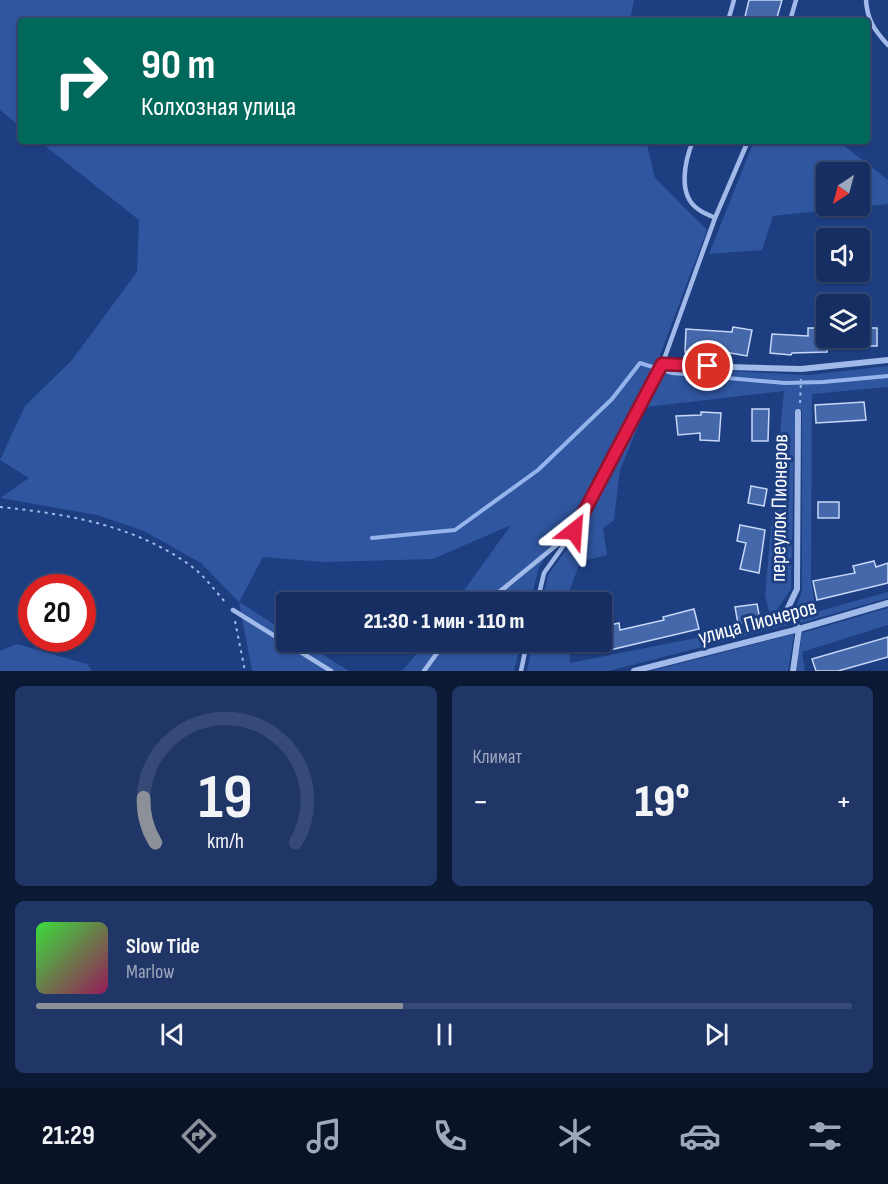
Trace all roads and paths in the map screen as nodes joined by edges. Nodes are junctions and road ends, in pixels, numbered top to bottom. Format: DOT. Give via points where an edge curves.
graph roads {
  1 [pos="734,0"];
  2 [pos="796,0"];
  3 [pos="866,0"];
  4 [pos="729,18"];
  5 [pos="791,18"];
  6 [pos="868,18"];
  7 [pos="870,21"];
  8 [pos="888,45"];
  9 [pos="692,144"];
  10 [pos="747,144"];
  11 [pos="715,218"];
  12 [pos="888,360"];
  13 [pos="662,364"];
  14 [pos="801,377"];
  15 [pos="801,394"];
  16 [pos="798,412"];
  17 [pos="0,507"];
  18 [pos="574,531"];
  19 [pos="499,592"];
  20 [pos="540,592"];
  21 [pos="888,603"];
  22 [pos="233,610"];
  23 [pos="799,629"];
  24 [pos="438,652"];
  25 [pos="525,652"];
  26 [pos="245,671"];
  27 [pos="331,671"];
  28 [pos="424,671"];
  29 [pos="521,671"];
  30 [pos="634,671"];
  31 [pos="793,671"];
  1 -- 4 [label="lane"];
  2 -- 5 [label="lane"];
  3 -- 6 [label="lane"];
  7 -- 8 [label="lane"];
  9 -- 11 [label="lane" via="686,155 688,197 696,208"];
  10 -- 11 [label="lane"];
  11 -- 13 [label="lane"];
  12 -- 13 [label="street" via="801,369"];
  13 -- 18 [label="lane"];
  14 -- 15 [label="path"];
  16 -- 23 [label="street, переулок Пионеров" via="797,589 786,612"];
  17 -- 22 [label="path" via="51,512 142,538 195,570"];
  18 -- 19 [label="lane"];
  18 -- 20 [label="lane" via="544,573"];
  21 -- 23 [label="street, улица Пионеров"];
  22 -- 26 [label="path"];
  22 -- 27 [label="lane"];
  23 -- 30 [label="street, улица Пионеров"];
  23 -- 31 [label="street, переулок Пионеров"];
  24 -- 28 [label="lane"];
  25 -- 29 [label="lane"];
}
